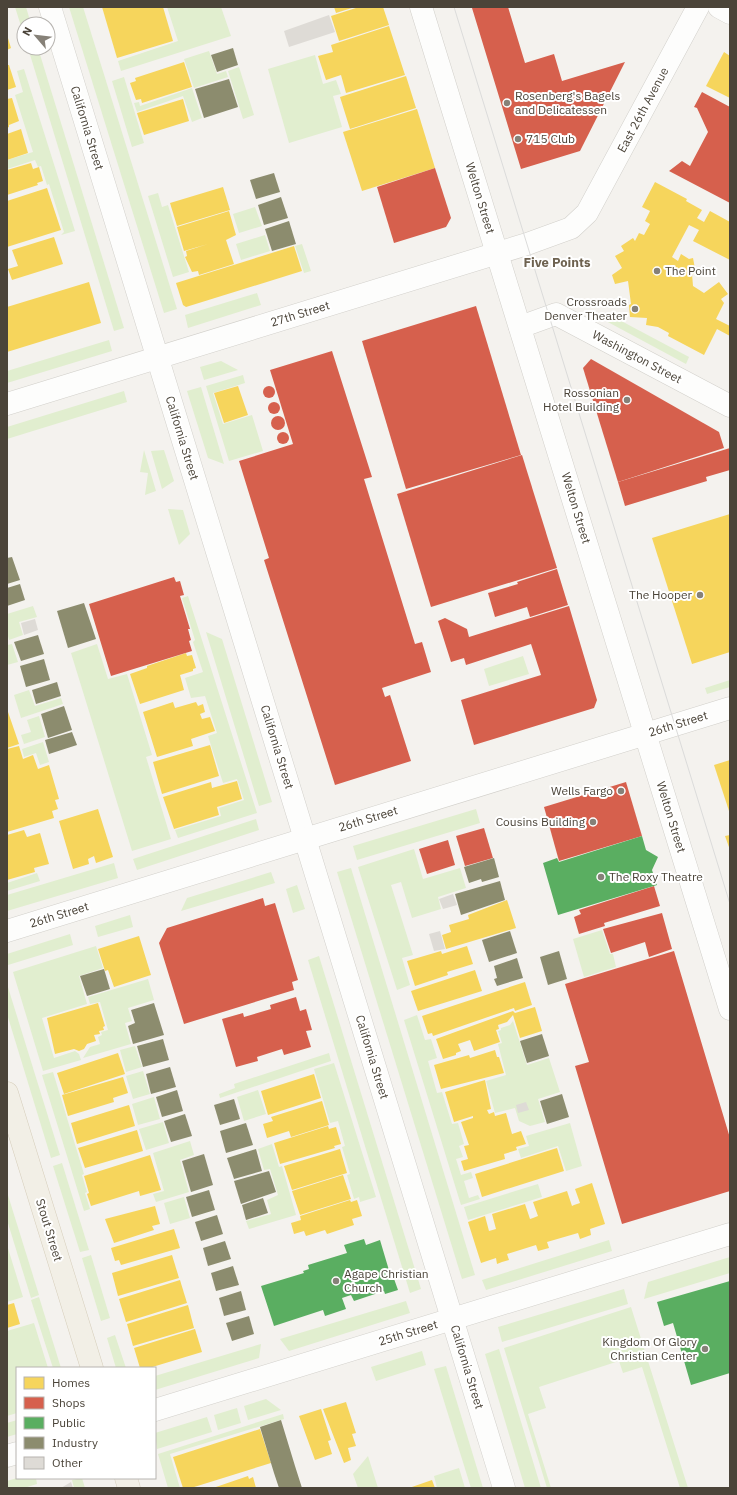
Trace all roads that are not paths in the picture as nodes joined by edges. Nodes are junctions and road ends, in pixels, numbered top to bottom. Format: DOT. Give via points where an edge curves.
graph roads {
  1 [pos="50,7"];
  2 [pos="421,7"];
  3 [pos="698,7"];
  4 [pos="719,7"];
  5 [pos="730,13"];
  6 [pos="587,213"];
  7 [pos="497,253"];
  8 [pos="520,327"];
  9 [pos="157,358"];
  10 [pos="7,404"];
  11 [pos="730,406"];
  12 [pos="730,708"];
  13 [pos="645,734"];
  14 [pos="305,839"];
  15 [pos="7,931"];
  16 [pos="730,1009"];
  17 [pos="7,1093"];
  18 [pos="730,1234"];
  19 [pos="452,1319"];
  20 [pos="92,1367"];
  21 [pos="156,1410"];
  22 [pos="504,1488"];
  1 -- 9 [label="street, California Street"];
  2 -- 7 [label="street, Welton Street"];
  3 -- 6 [label="street, East 26th Avenue"];
  4 -- 5 [label="street"];
  6 -- 7 [label="street, 27th Street" via="571,228"];
  7 -- 8 [label="street, Welton Street"];
  7 -- 9 [label="street, 27th Street"];
  8 -- 11 [label="street, Washington Street" via="556,314"];
  8 -- 13 [label="street, Welton Street"];
  9 -- 10 [label="street, 27th Street"];
  9 -- 14 [label="street, California Street"];
  12 -- 13 [label="street, 26th Street"];
  13 -- 14 [label="street, 26th Street"];
  13 -- 16 [label="street, Welton Street"];
  14 -- 15 [label="street, 26th Street"];
  14 -- 19 [label="street, California Street"];
  17 -- 20 [label="main road, Stout Street"];
  18 -- 19 [label="street, 25th Street"];
  19 -- 21 [label="street, 25th Street"];
  19 -- 22 [label="street, California Street"];
}
